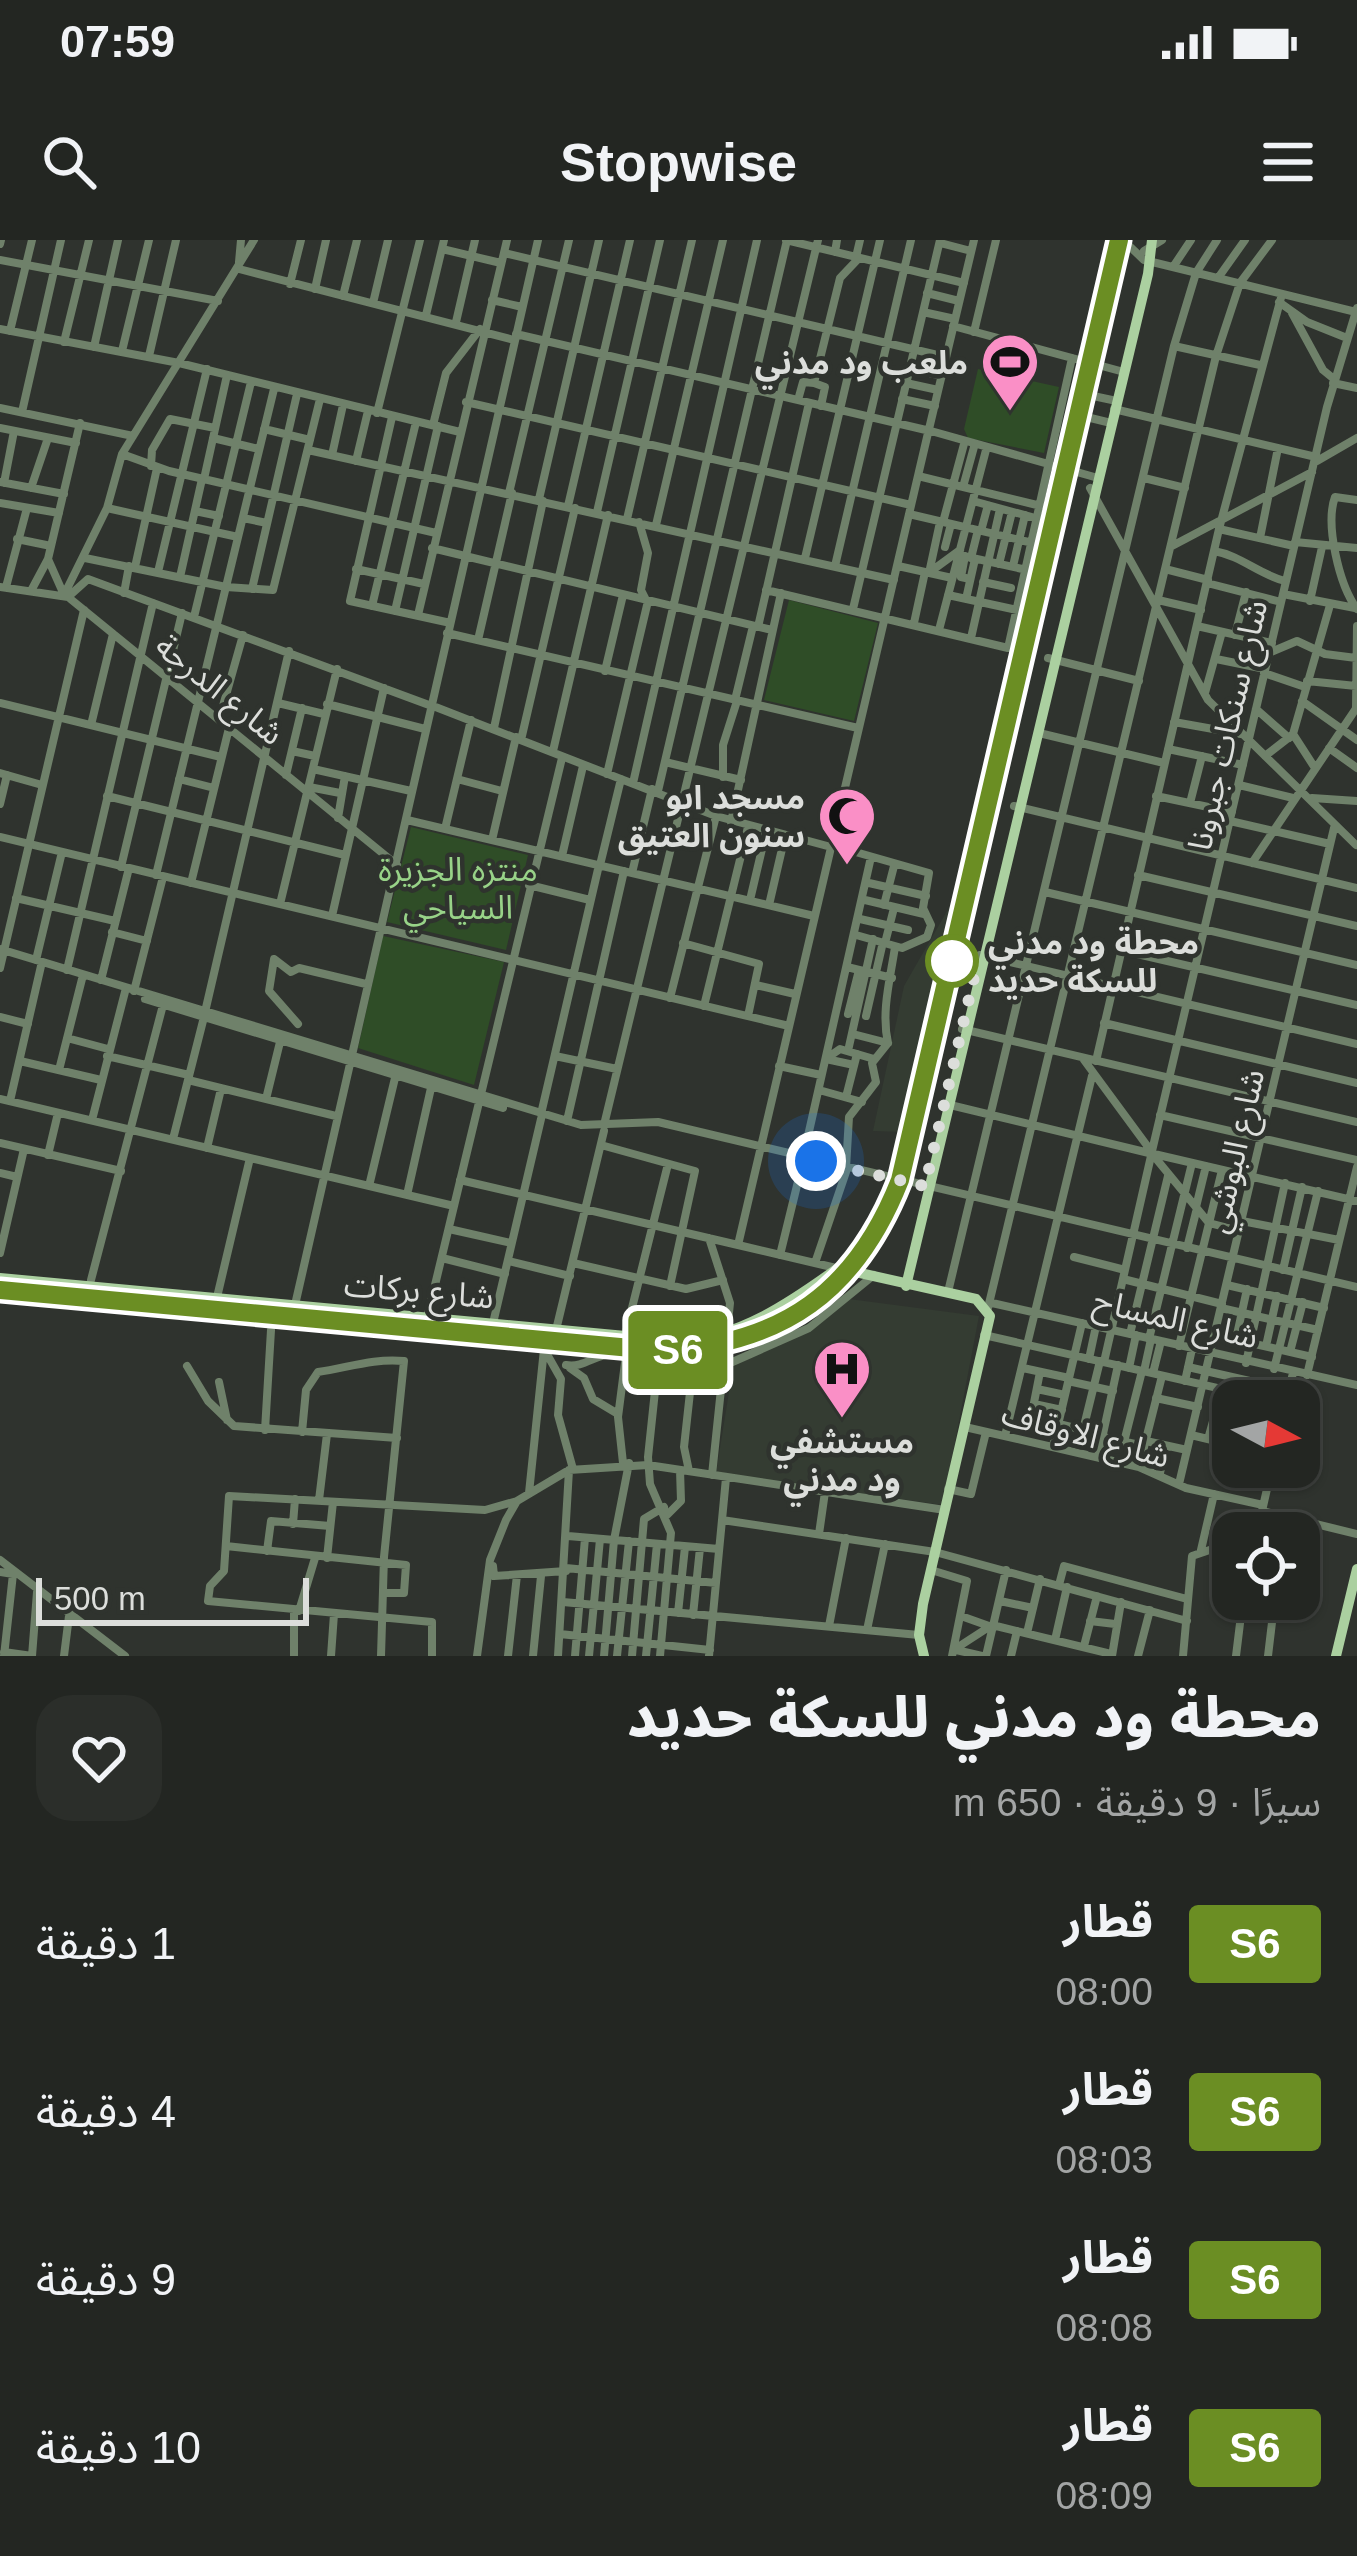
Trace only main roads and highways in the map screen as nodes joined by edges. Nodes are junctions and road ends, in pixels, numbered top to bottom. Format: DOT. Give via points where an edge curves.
graph roads {
  1 [pos="1148,251"];
  2 [pos="1051,658"];
  3 [pos="1017,807"];
  4 [pos="0,1275"];
  5 [pos="904,1283"];
  6 [pos="293,1303"];
  7 [pos="989,1309"];
  8 [pos="730,1326"];
  9 [pos="552,1328"];
  10 [pos="969,1401"];
  11 [pos="949,1491"];
  12 [pos="1357,1572"];
  13 [pos="1353,1607"];
  14 [pos="924,1656"];
  15 [pos="1336,1656"];
  1 -- 2 [label="main road"];
  2 -- 3 [label="main road"];
  2 -- 3 [label="main road"];
  3 -- 5 [label="main road"];
  4 -- 6 [label="main road, شارع بركات"];
  4 -- 6 [label="main road, شارع بركات"];
  5 -- 7 [label="main road, شارع المساح"];
  5 -- 7 [label="main road, شارع المساح"];
  5 -- 8 [label="main road, شارع بركات" via="838,1268 774,1311"];
  6 -- 9 [label="main road, شارع بركات"];
  6 -- 9 [label="main road, شارع بركات"];
  7 -- 10 [label="main road"];
  8 -- 9 [label="main road, شارع بركات" via="675,1335"];
  8 -- 9 [label="main road, شارع بركات" via="679,1341"];
  10 -- 11 [label="main road"];
  10 -- 11 [label="main road"];
  11 -- 14 [label="main road" via="919,1635"];
  12 -- 13 [label="main road"];
  13 -- 15 [label="main road"];
}
